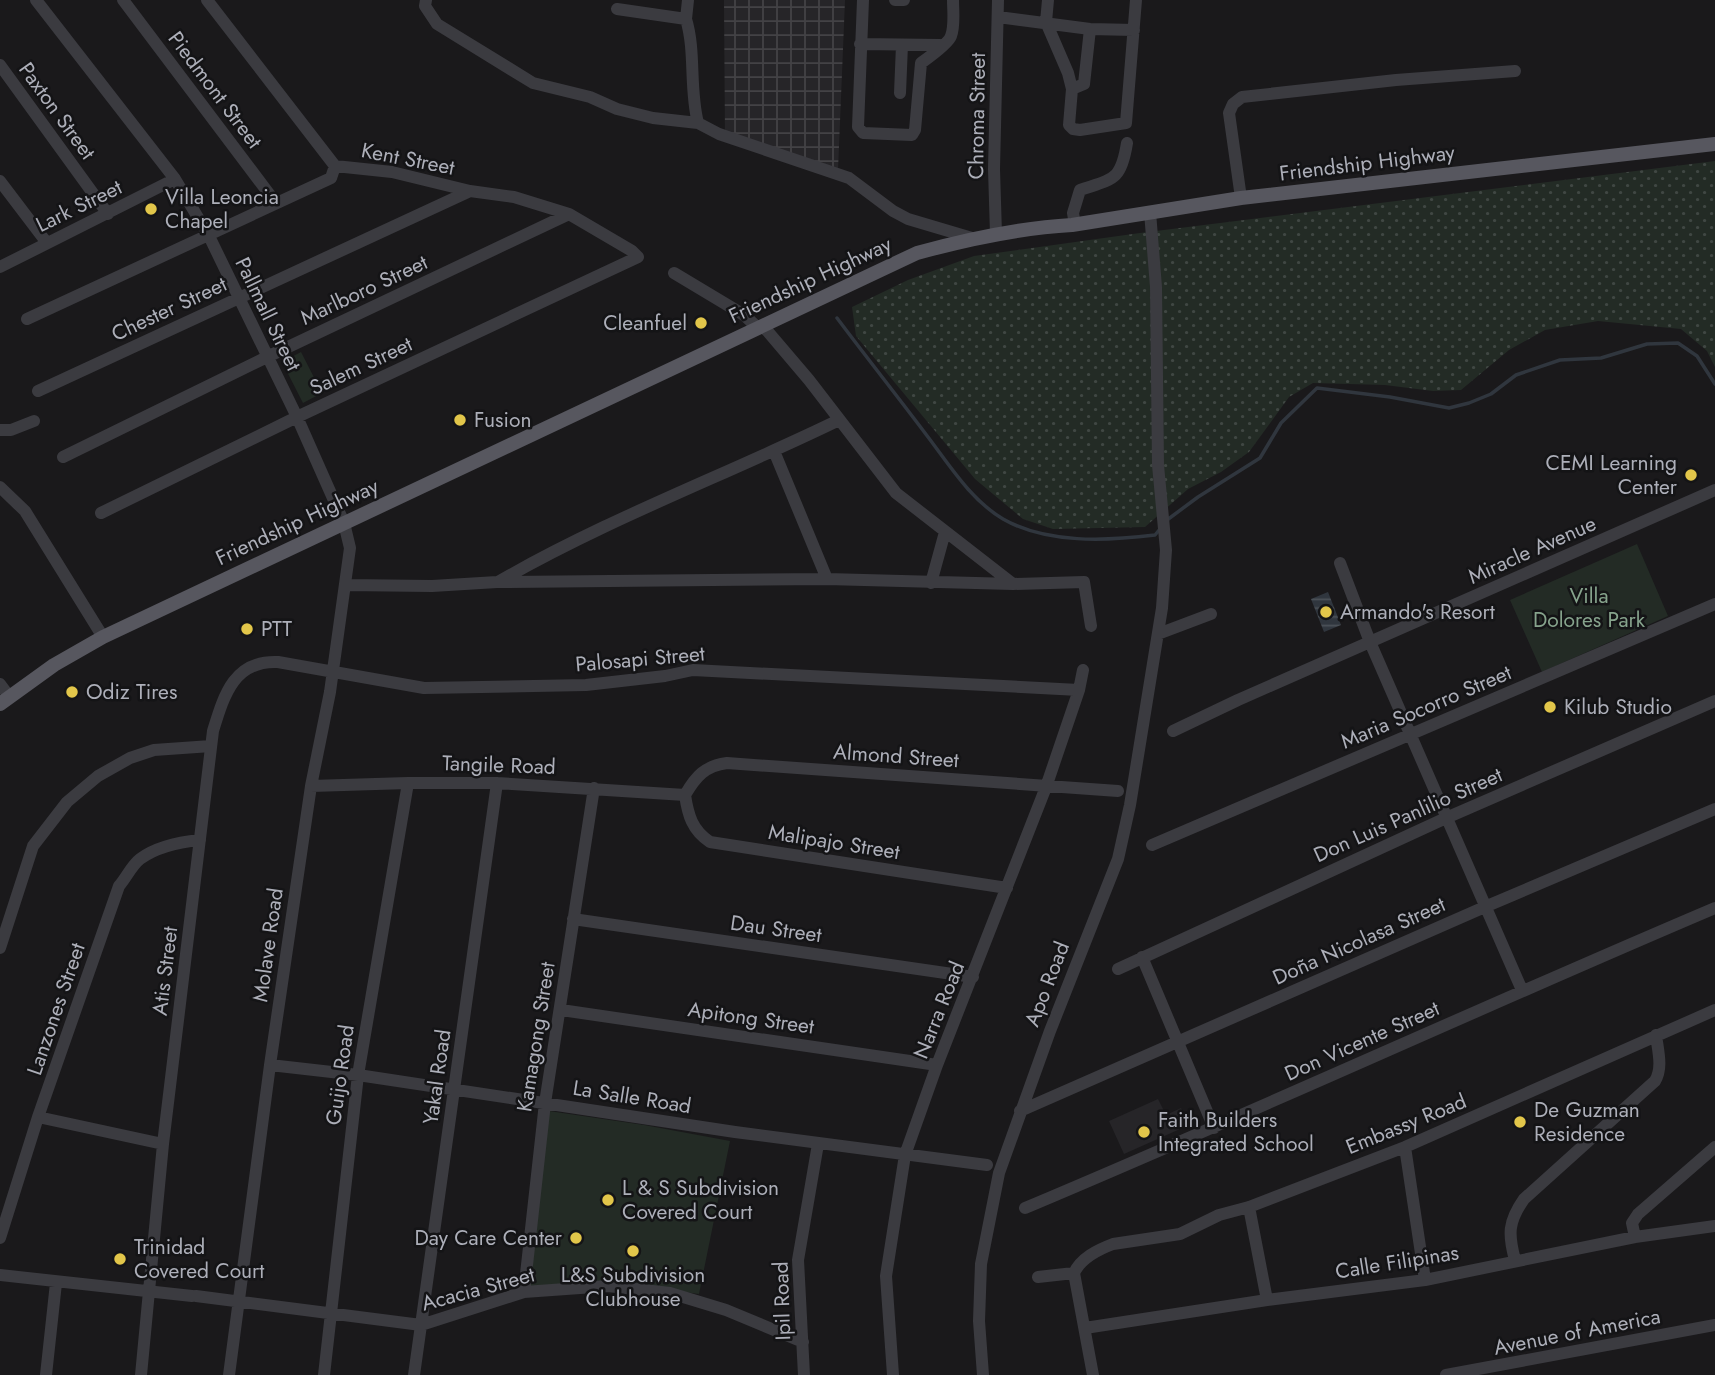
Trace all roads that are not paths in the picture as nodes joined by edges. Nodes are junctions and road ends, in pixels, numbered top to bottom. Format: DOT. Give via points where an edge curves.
graph roads {
  1 [pos="36,0"];
  2 [pos="123,0"];
  3 [pos="207,0"];
  4 [pos="426,0"];
  5 [pos="688,0"];
  6 [pos="863,0"];
  7 [pos="895,0"];
  8 [pos="903,0"];
  9 [pos="953,0"];
  10 [pos="998,0"];
  11 [pos="1048,0"];
  12 [pos="1136,0"];
  13 [pos="617,9"];
  14 [pos="998,17"];
  15 [pos="686,19"];
  16 [pos="1046,22"];
  17 [pos="1090,29"];
  18 [pos="1134,30"];
  19 [pos="860,44"];
  20 [pos="902,45"];
  21 [pos="940,45"];
  22 [pos="0,65"];
  23 [pos="1516,71"];
  24 [pos="1072,89"];
  25 [pos="917,96"];
  26 [pos="698,122"];
  27 [pos="1128,143"];
  28 [pos="1715,144"];
  29 [pos="335,166"];
  30 [pos="175,179"];
  31 [pos="0,181"];
  32 [pos="470,191"];
  33 [pos="1241,198"];
  34 [pos="276,203"];
  35 [pos="1150,212"];
  36 [pos="108,214"];
  37 [pos="569,214"];
  38 [pos="1074,225"];
  39 [pos="996,234"];
  40 [pos="209,236"];
  41 [pos="972,238"];
  42 [pos="47,243"];
  43 [pos="638,257"];
  44 [pos="0,267"];
  45 [pos="674,273"];
  46 [pos="237,298"];
  47 [pos="27,319"];
  48 [pos="761,327"];
  49 [pos="267,357"];
  50 [pos="38,391"];
  51 [pos="296,417"];
  52 [pos="839,420"];
  53 [pos="34,422"];
  54 [pos="0,430"];
  55 [pos="774,452"];
  56 [pos="63,457"];
  57 [pos="0,487"];
  58 [pos="1715,490"];
  59 [pos="101,513"];
  60 [pos="344,523"];
  61 [pos="945,532"];
  62 [pos="1340,563"];
  63 [pos="526,566"];
  64 [pos="827,579"];
  65 [pos="498,582"];
  66 [pos="527,582"];
  67 [pos="931,583"];
  68 [pos="1013,584"];
  69 [pos="345,585"];
  70 [pos="1715,604"];
  71 [pos="1211,614"];
  72 [pos="1091,626"];
  73 [pos="1158,634"];
  74 [pos="103,637"];
  75 [pos="1370,642"];
  76 [pos="1083,670"];
  77 [pos="331,671"];
  78 [pos="1079,690"];
  79 [pos="3,695"];
  80 [pos="1715,701"];
  81 [pos="1173,731"];
  82 [pos="1411,735"];
  83 [pos="211,746"];
  84 [pos="408,783"];
  85 [pos="497,783"];
  86 [pos="311,786"];
  87 [pos="1046,786"];
  88 [pos="594,788"];
  89 [pos="1118,791"];
  90 [pos="685,794"];
  91 [pos="1715,809"];
  92 [pos="1446,818"];
  93 [pos="200,840"];
  94 [pos="1152,845"];
  95 [pos="1007,888"];
  96 [pos="1487,905"];
  97 [pos="1715,908"];
  98 [pos="573,919"];
  99 [pos="0,948"];
  100 [pos="1142,957"];
  101 [pos="1118,969"];
  102 [pos="973,977"];
  103 [pos="1522,989"];
  104 [pos="561,1010"];
  105 [pos="1715,1010"];
  106 [pos="1656,1035"];
  107 [pos="1177,1042"];
  108 [pos="270,1065"];
  109 [pos="937,1065"];
  110 [pos="358,1075"];
  111 [pos="454,1091"];
  112 [pos="545,1102"];
  113 [pos="1020,1111"];
  114 [pos="38,1117"];
  115 [pos="1214,1129"];
  116 [pos="163,1144"];
  117 [pos="818,1144"];
  118 [pos="1405,1147"];
  119 [pos="1715,1147"];
  120 [pos="905,1155"];
  121 [pos="987,1165"];
  122 [pos="1250,1207"];
  123 [pos="1025,1208"];
  124 [pos="1715,1226"];
  125 [pos="1635,1237"];
  126 [pos="0,1238"];
  127 [pos="1515,1260"];
  128 [pos="1074,1273"];
  129 [pos="0,1275"];
  130 [pos="1038,1277"];
  131 [pos="1425,1280"];
  132 [pos="56,1283"];
  133 [pos="150,1292"];
  134 [pos="524,1292"];
  135 [pos="1267,1300"];
  136 [pos="237,1302"];
  137 [pos="330,1312"];
  138 [pos="421,1325"];
  139 [pos="1715,1325"];
  140 [pos="1085,1328"];
  141 [pos="803,1342"];
  142 [pos="1475,1373"];
  143 [pos="46,1375"];
  144 [pos="141,1375"];
  145 [pos="229,1375"];
  146 [pos="324,1375"];
  147 [pos="414,1375"];
  148 [pos="804,1375"];
  149 [pos="892,1375"];
  150 [pos="983,1375"];
  151 [pos="1093,1375"];
  152 [pos="1446,1375"];
  1 -- 30 [label="street, Pallmall Street"];
  2 -- 34 [label="street, Piedmont Street"];
  3 -- 29 [label="street"];
  4 -- 26 [label="street" via="437,24 533,83 653,118"];
  5 -- 15 [label="street"];
  6 -- 19 [label="street"];
  7 -- 8 [label="street"];
  9 -- 21 [label="street" via="952,35"];
  10 -- 14 [label="street, Chroma Street"];
  11 -- 16 [label="street"];
  12 -- 18 [label="street"];
  13 -- 15 [label="street"];
  14 -- 16 [label="street"];
  14 -- 39 [label="street, Chroma Street"];
  15 -- 26 [label="street"];
  16 -- 17 [label="street"];
  16 -- 24 [label="street"];
  17 -- 18 [label="street"];
  17 -- 24 [label="street" via="1084,84"];
  18 -- 24 [label="street" via="1126,123 1073,129 1069,125"];
  19 -- 20 [label="street"];
  19 -- 25 [label="street" via="858,122 863,133 912,135"];
  20 -- 21 [label="street"];
  20 -- 25 [label="street" via="895,92"];
  21 -- 25 [label="street" via="921,63"];
  22 -- 36 [label="street, Paxton Street"];
  23 -- 33 [label="street" via="1242,97 1229,113"];
  26 -- 41 [label="street" via="719,134 849,178 901,215"];
  27 -- 38 [label="street" via="1125,161 1109,182 1080,190"];
  28 -- 33 [label="main road, Friendship Highway"];
  29 -- 32 [label="street, Kent Street" via="392,172"];
  29 -- 34 [label="street, Kent Street" via="331,178"];
  30 -- 36 [label="street, Lark Street"];
  30 -- 40 [label="street, Pallmall Street"];
  31 -- 42 [label="street"];
  32 -- 37 [label="street, Kent Street" via="514,197"];
  32 -- 46 [label="street, Chester Street"];
  33 -- 35 [label="main road, Friendship Highway"];
  34 -- 40 [label="street, Kent Street"];
  35 -- 38 [label="main road, Friendship Highway"];
  35 -- 73 [label="street, Apo Road" via="1156,287 1158,465 1166,550"];
  36 -- 42 [label="street, Lark Street"];
  37 -- 43 [label="street, Kent Street"];
  37 -- 49 [label="street, Marlboro Street"];
  38 -- 39 [label="main road, Friendship Highway"];
  39 -- 41 [label="main road, Friendship Highway"];
  40 -- 46 [label="street, Pallmall Street"];
  40 -- 47 [label="street, Kent Street"];
  41 -- 48 [label="main road, Friendship Highway" via="917,253"];
  42 -- 44 [label="street, Lark Street"];
  43 -- 51 [label="street, Salem Street"];
  45 -- 48 [label="street"];
  46 -- 49 [label="street, Pallmall Street"];
  46 -- 50 [label="street, Chester Street"];
  48 -- 52 [label="street"];
  48 -- 60 [label="main road, Friendship Highway"];
  49 -- 51 [label="street, Pallmall Street"];
  49 -- 56 [label="street, Marlboro Street"];
  51 -- 59 [label="street, Salem Street"];
  51 -- 60 [label="street, Pallmall Street"];
  52 -- 55 [label="street"];
  52 -- 61 [label="street" via="896,493"];
  53 -- 54 [label="street"];
  55 -- 63 [label="street"];
  55 -- 64 [label="street"];
  57 -- 74 [label="street" via="25,511"];
  58 -- 75 [label="street, Miracle Avenue"];
  60 -- 69 [label="street, Molave Road" via="350,548"];
  60 -- 74 [label="main road, Friendship Highway"];
  61 -- 67 [label="street"];
  61 -- 68 [label="street"];
  62 -- 75 [label="street"];
  63 -- 65 [label="street"];
  63 -- 66 [label="street"];
  64 -- 66 [label="street"];
  64 -- 67 [label="street"];
  65 -- 66 [label="street"];
  65 -- 69 [label="street"];
  67 -- 68 [label="street"];
  68 -- 72 [label="street" via="1084,582"];
  69 -- 77 [label="street, Molave Road"];
  70 -- 82 [label="street, Maria Socorro Street"];
  71 -- 73 [label="street"];
  73 -- 113 [label="street, Apo Road" via="1118,859"];
  74 -- 79 [label="main road, Friendship Highway"];
  75 -- 81 [label="street, Miracle Avenue"];
  75 -- 82 [label="street"];
  76 -- 78 [label="street, Narra Road"];
  77 -- 78 [label="street, Palosapi Street" via="424,688 586,685 693,670"];
  77 -- 83 [label="street, Atis Street" via="263,661 249,666 233,681 220,708"];
  77 -- 86 [label="street, Molave Road"];
  78 -- 87 [label="street, Narra Road"];
  80 -- 92 [label="street, Don Luis Panlilio Street"];
  82 -- 92 [label="street"];
  82 -- 94 [label="street, Maria Socorro Street"];
  83 -- 93 [label="street, Atis Street"];
  83 -- 99 [label="street" via="154,750 130,758 98,776 67,802 33,846"];
  84 -- 85 [label="street, Tangile Road"];
  84 -- 86 [label="street, Tangile Road"];
  84 -- 110 [label="street, Guijo Road"];
  85 -- 88 [label="street, Tangile Road"];
  85 -- 111 [label="street, Yakal Road"];
  86 -- 108 [label="street, Molave Road"];
  87 -- 89 [label="street, Almond Street"];
  87 -- 90 [label="street, Almond Street" via="727,763 704,770"];
  87 -- 95 [label="street, Narra Road"];
  88 -- 90 [label="street, Tangile Road"];
  88 -- 98 [label="street, Kamagong Street"];
  90 -- 95 [label="street, Malipajo Street" via="688,816 710,842"];
  91 -- 96 [label="street, Doña Nicolasa Street"];
  92 -- 96 [label="street"];
  92 -- 100 [label="street, Don Luis Panlilio Street"];
  93 -- 114 [label="street, Lanzones Street" via="158,849 139,860 120,886"];
  93 -- 116 [label="street, Atis Street"];
  95 -- 102 [label="street, Narra Road"];
  96 -- 103 [label="street"];
  96 -- 107 [label="street, Doña Nicolasa Street"];
  97 -- 103 [label="street, Don Vicente Street"];
  98 -- 102 [label="street, Dau Street"];
  98 -- 104 [label="street, Kamagong Street"];
  100 -- 101 [label="street, Don Luis Panlilio Street"];
  100 -- 107 [label="street"];
  102 -- 109 [label="street, Narra Road"];
  103 -- 115 [label="street, Don Vicente Street"];
  104 -- 109 [label="street, Apitong Street"];
  104 -- 112 [label="street, Kamagong Street"];
  105 -- 106 [label="street, Embassy Road"];
  106 -- 118 [label="street, Embassy Road"];
  106 -- 127 [label="street" via="1660,1073 1655,1081 1524,1199 1509,1232"];
  107 -- 113 [label="street, Doña Nicolasa Street"];
  107 -- 115 [label="street"];
  108 -- 110 [label="street, La Salle Road"];
  108 -- 136 [label="street, Molave Road"];
  109 -- 120 [label="street, Narra Road"];
  110 -- 111 [label="street, La Salle Road"];
  110 -- 137 [label="street, Guijo Road"];
  111 -- 112 [label="street, La Salle Road"];
  111 -- 138 [label="street, Yakal Road"];
  112 -- 117 [label="street, La Salle Road"];
  112 -- 134 [label="street, Kamagong Street"];
  113 -- 150 [label="street, Apo Road" via="999,1173 981,1264"];
  114 -- 116 [label="street"];
  114 -- 126 [label="street, Lanzones Street"];
  115 -- 123 [label="street, Don Vicente Street"];
  116 -- 133 [label="street, Atis Street"];
  117 -- 120 [label="street, La Salle Road"];
  117 -- 141 [label="street, Ipil Road" via="798,1260"];
  118 -- 122 [label="street, Embassy Road"];
  118 -- 131 [label="street"];
  119 -- 125 [label="street" via="1638,1214 1632,1223"];
  120 -- 121 [label="street, La Salle Road"];
  120 -- 149 [label="street, Narra Road" via="886,1276"];
  122 -- 128 [label="street, Embassy Road" via="1219,1215 1171,1237 1113,1244 1081,1261"];
  122 -- 135 [label="street"];
  124 -- 125 [label="street, Calle Filipinas"];
  125 -- 127 [label="street, Calle Filipinas"];
  127 -- 131 [label="street, Calle Filipinas"];
  128 -- 130 [label="street"];
  128 -- 140 [label="street"];
  129 -- 132 [label="street, Acacia Street"];
  131 -- 135 [label="street, Calle Filipinas"];
  132 -- 133 [label="street, Acacia Street"];
  132 -- 143 [label="street"];
  133 -- 136 [label="street, Acacia Street"];
  133 -- 144 [label="street, Atis Street"];
  134 -- 138 [label="street, Acacia Street"];
  134 -- 141 [label="street, Acacia Street" via="608,1286 670,1293"];
  135 -- 140 [label="street, Calle Filipinas"];
  136 -- 137 [label="street, Acacia Street"];
  136 -- 145 [label="street, Molave Road"];
  137 -- 138 [label="street, Acacia Street"];
  137 -- 146 [label="street, Guijo Road"];
  138 -- 147 [label="street, Yakal Road"];
  139 -- 142 [label="street, Avenue of America"];
  140 -- 151 [label="street"];
  141 -- 148 [label="street, Ipil Road"];
  142 -- 152 [label="street, Avenue of America"];
}
